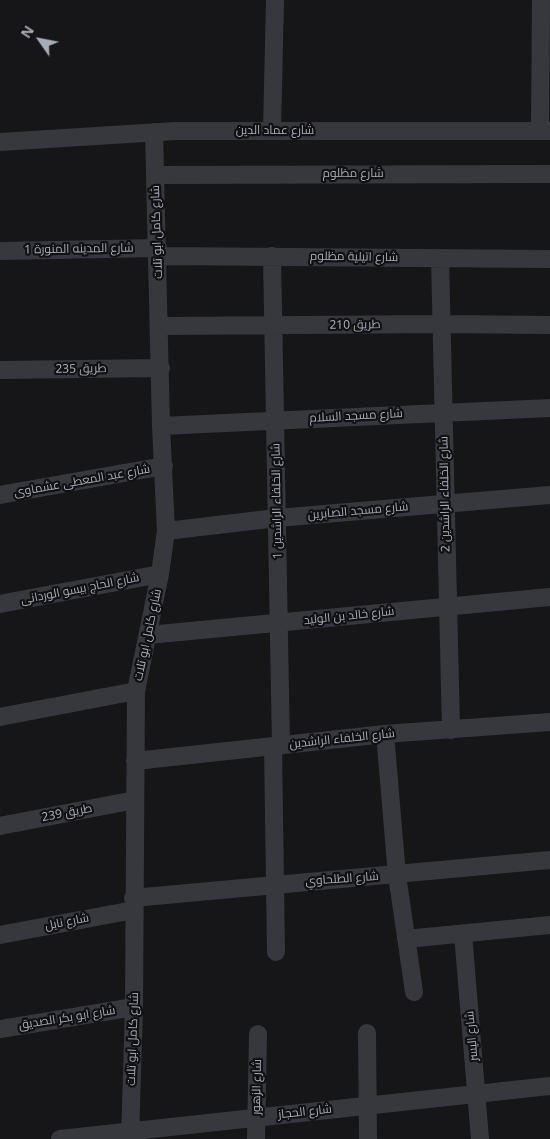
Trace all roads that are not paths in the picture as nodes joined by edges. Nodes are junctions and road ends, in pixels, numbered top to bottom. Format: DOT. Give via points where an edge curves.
graph roads {
  1 [pos="275,0"];
  2 [pos="541,0"];
  3 [pos="272,130"];
  4 [pos="154,132"];
  5 [pos="545,132"];
  6 [pos="0,142"];
  7 [pos="550,174"];
  8 [pos="156,175"];
  9 [pos="0,251"];
  10 [pos="158,252"];
  11 [pos="272,256"];
  12 [pos="440,258"];
  13 [pos="550,259"];
  14 [pos="442,324"];
  15 [pos="274,325"];
  16 [pos="550,325"];
  17 [pos="160,326"];
  18 [pos="161,368"];
  19 [pos="0,370"];
  20 [pos="550,408"];
  21 [pos="444,412"];
  22 [pos="275,420"];
  23 [pos="161,426"];
  24 [pos="164,466"];
  25 [pos="550,495"];
  26 [pos="0,496"];
  27 [pos="446,504"];
  28 [pos="277,518"];
  29 [pos="166,531"];
  30 [pos="160,574"];
  31 [pos="550,597"];
  32 [pos="0,604"];
  33 [pos="448,606"];
  34 [pos="279,622"];
  35 [pos="148,635"];
  36 [pos="136,691"];
  37 [pos="0,717"];
  38 [pos="550,722"];
  39 [pos="451,730"];
  40 [pos="385,734"];
  41 [pos="277,746"];
  42 [pos="135,761"];
  43 [pos="135,800"];
  44 [pos="0,826"];
  45 [pos="550,860"];
  46 [pos="397,875"];
  47 [pos="275,884"];
  48 [pos="134,904"];
  49 [pos="550,926"];
  50 [pos="463,934"];
  51 [pos="0,935"];
  52 [pos="406,939"];
  53 [pos="276,952"];
  54 [pos="414,992"];
  55 [pos="134,1007"];
  56 [pos="0,1029"];
  57 [pos="367,1033"];
  58 [pos="258,1034"];
  59 [pos="550,1086"];
  60 [pos="478,1094"];
  61 [pos="368,1106"];
  62 [pos="256,1117"];
  63 [pos="130,1135"];
  64 [pos="60,1139"];
  65 [pos="256,1139"];
  66 [pos="368,1139"];
  67 [pos="480,1139"];
  1 -- 3 [label="street"];
  2 -- 5 [label="street"];
  3 -- 4 [label="street, شارع عماد الدين"];
  3 -- 5 [label="street, شارع عماد الدين"];
  4 -- 6 [label="street, شارع عماد الدين"];
  4 -- 8 [label="street, شارع كامل ابو تلات"];
  7 -- 8 [label="street, شارع مظلوم"];
  8 -- 10 [label="street, شارع كامل ابو تلات"];
  9 -- 10 [label="street, شارع المدينه المنورة 1"];
  10 -- 11 [label="street, شارع اتيلية مظلوم"];
  10 -- 17 [label="street, شارع كامل ابو تلات"];
  11 -- 12 [label="street, شارع اتيلية مظلوم"];
  11 -- 15 [label="street, شارع الخلفاء الراشدين 1"];
  12 -- 13 [label="street, شارع اتيلية مظلوم"];
  12 -- 14 [label="street, شارع الخلفاء الراشدين 2"];
  14 -- 15 [label="street, طريق 210"];
  14 -- 16 [label="street, طريق 210"];
  14 -- 21 [label="street, شارع الخلفاء الراشدين 2"];
  15 -- 17 [label="street, طريق 210"];
  15 -- 22 [label="street, شارع الخلفاء الراشدين 1"];
  17 -- 18 [label="street, شارع كامل ابو تلات"];
  18 -- 19 [label="street, طريق 235"];
  18 -- 23 [label="street, شارع كامل ابو تلات"];
  20 -- 21 [label="street, شارع مسجد السلام"];
  21 -- 22 [label="street, شارع مسجد السلام"];
  21 -- 27 [label="street, شارع الخلفاء الراشدين 2"];
  22 -- 23 [label="street, شارع مسجد السلام"];
  22 -- 28 [label="street, شارع الخلفاء الراشدين 1"];
  23 -- 24 [label="street, شارع كامل ابو تلات"];
  24 -- 26 [label="street, شارع عبد المعطى عشماوى"];
  24 -- 29 [label="street, شارع كامل ابو تلات"];
  25 -- 27 [label="street, شارع مسجد الصابرين"];
  27 -- 28 [label="street, شارع مسجد الصابرين"];
  27 -- 33 [label="street, شارع الخلفاء الراشدين 2"];
  28 -- 29 [label="street, شارع مسجد الصابرين"];
  28 -- 34 [label="street, شارع الخلفاء الراشدين 1"];
  29 -- 30 [label="street, شارع كامل ابو تلات"];
  30 -- 32 [label="street, شارع الحاج بيسو الوردانى"];
  30 -- 35 [label="street, شارع كامل ابو تلات"];
  31 -- 33 [label="street, شارع خالد بن الوليد"];
  33 -- 34 [label="street, شارع خالد بن الوليد"];
  33 -- 39 [label="street, شارع الخلفاء الراشدين 2"];
  34 -- 35 [label="street, شارع خالد بن الوليد"];
  34 -- 41 [label="street, شارع الخلفاء الراشدين 1"];
  35 -- 36 [label="street, شارع كامل ابو تلات"];
  36 -- 37 [label="street"];
  36 -- 42 [label="street, شارع كامل ابو تلات"];
  38 -- 39 [label="street, شارع الخلفاء الراشدين"];
  39 -- 40 [label="street, شارع الخلفاء الراشدين"];
  40 -- 41 [label="street, شارع الخلفاء الراشدين"];
  40 -- 46 [label="street"];
  41 -- 42 [label="street, شارع الخلفاء الراشدين"];
  41 -- 47 [label="street, شارع الخلفاء الراشدين 1"];
  42 -- 43 [label="street, شارع كامل ابو تلات"];
  43 -- 44 [label="street, طريق 239"];
  43 -- 48 [label="street, شارع كامل ابو تلات"];
  45 -- 46 [label="street, شارع الطلحاوي"];
  46 -- 47 [label="street, شارع الطلحاوي"];
  46 -- 52 [label="street"];
  47 -- 48 [label="street, شارع الطلحاوي"];
  47 -- 53 [label="street, شارع الخلفاء الراشدين 1"];
  48 -- 51 [label="street, شارع نايل"];
  48 -- 55 [label="street, شارع كامل ابو تلات"];
  49 -- 50 [label="street"];
  50 -- 52 [label="street"];
  50 -- 60 [label="street, شارع اليسر"];
  52 -- 54 [label="street"];
  55 -- 56 [label="street, شارع ابو بكر الصديق"];
  55 -- 63 [label="street, شارع كامل ابو تلات"];
  57 -- 61 [label="street"];
  58 -- 62 [label="street, شارع الزهور"];
  59 -- 60 [label="street, شارع الحجاز"];
  60 -- 61 [label="street, شارع الحجاز"];
  60 -- 67 [label="street, شارع اليسر"];
  61 -- 62 [label="street, شارع الحجاز"];
  61 -- 66 [label="street"];
  62 -- 63 [label="street, شارع الحجاز"];
  62 -- 65 [label="street, شارع الزهور"];
  63 -- 64 [label="street, شارع الحجاز"];
}
